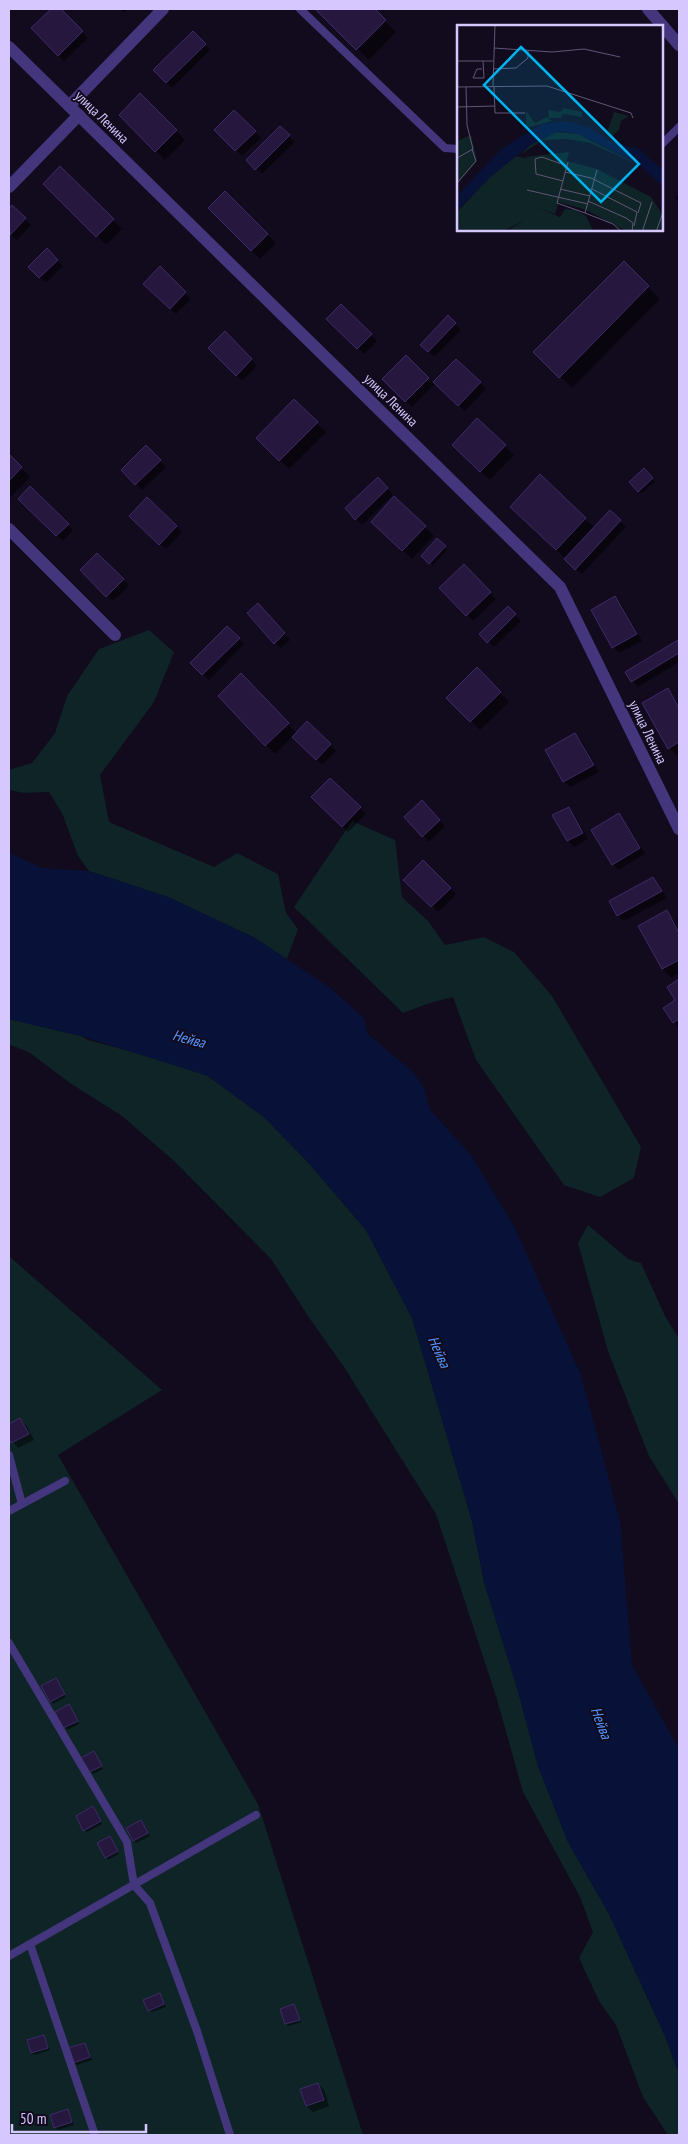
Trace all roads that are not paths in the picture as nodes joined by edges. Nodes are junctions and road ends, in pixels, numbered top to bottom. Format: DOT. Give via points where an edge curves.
graph roads {
  1 [pos="163,9"];
  2 [pos="300,9"];
  3 [pos="648,9"];
  4 [pos="662,25"];
  5 [pos="663,26"];
  6 [pos="679,45"];
  7 [pos="9,47"];
  8 [pos="74,111"];
  9 [pos="679,127"];
  10 [pos="663,143"];
  11 [pos="457,149"];
  12 [pos="9,187"];
  13 [pos="9,529"];
  14 [pos="115,635"];
  15 [pos="679,829"];
  16 [pos="9,1454"];
  17 [pos="65,1481"];
  18 [pos="22,1504"];
  19 [pos="9,1511"];
  20 [pos="9,1643"];
  21 [pos="256,1816"];
  22 [pos="134,1885"];
  23 [pos="30,1944"];
  24 [pos="9,1956"];
  25 [pos="95,2135"];
  26 [pos="230,2135"];
  1 -- 8 [label="street"];
  2 -- 11 [label="lane" via="445,148"];
  3 -- 4 [label="street"];
  5 -- 6 [label="street"];
  7 -- 8 [label="street, улица Ленина"];
  8 -- 12 [label="street"];
  8 -- 15 [label="street, улица Ленина" via="560,587"];
  9 -- 10 [label="lane"];
  13 -- 14 [label="street"];
  16 -- 18 [label="lane"];
  17 -- 18 [label="lane"];
  18 -- 19 [label="lane"];
  20 -- 22 [label="lane" via="127,1842"];
  21 -- 22 [label="lane"];
  22 -- 23 [label="lane"];
  22 -- 26 [label="lane" via="150,1903 197,2031"];
  23 -- 24 [label="lane"];
  23 -- 25 [label="lane"];
}
